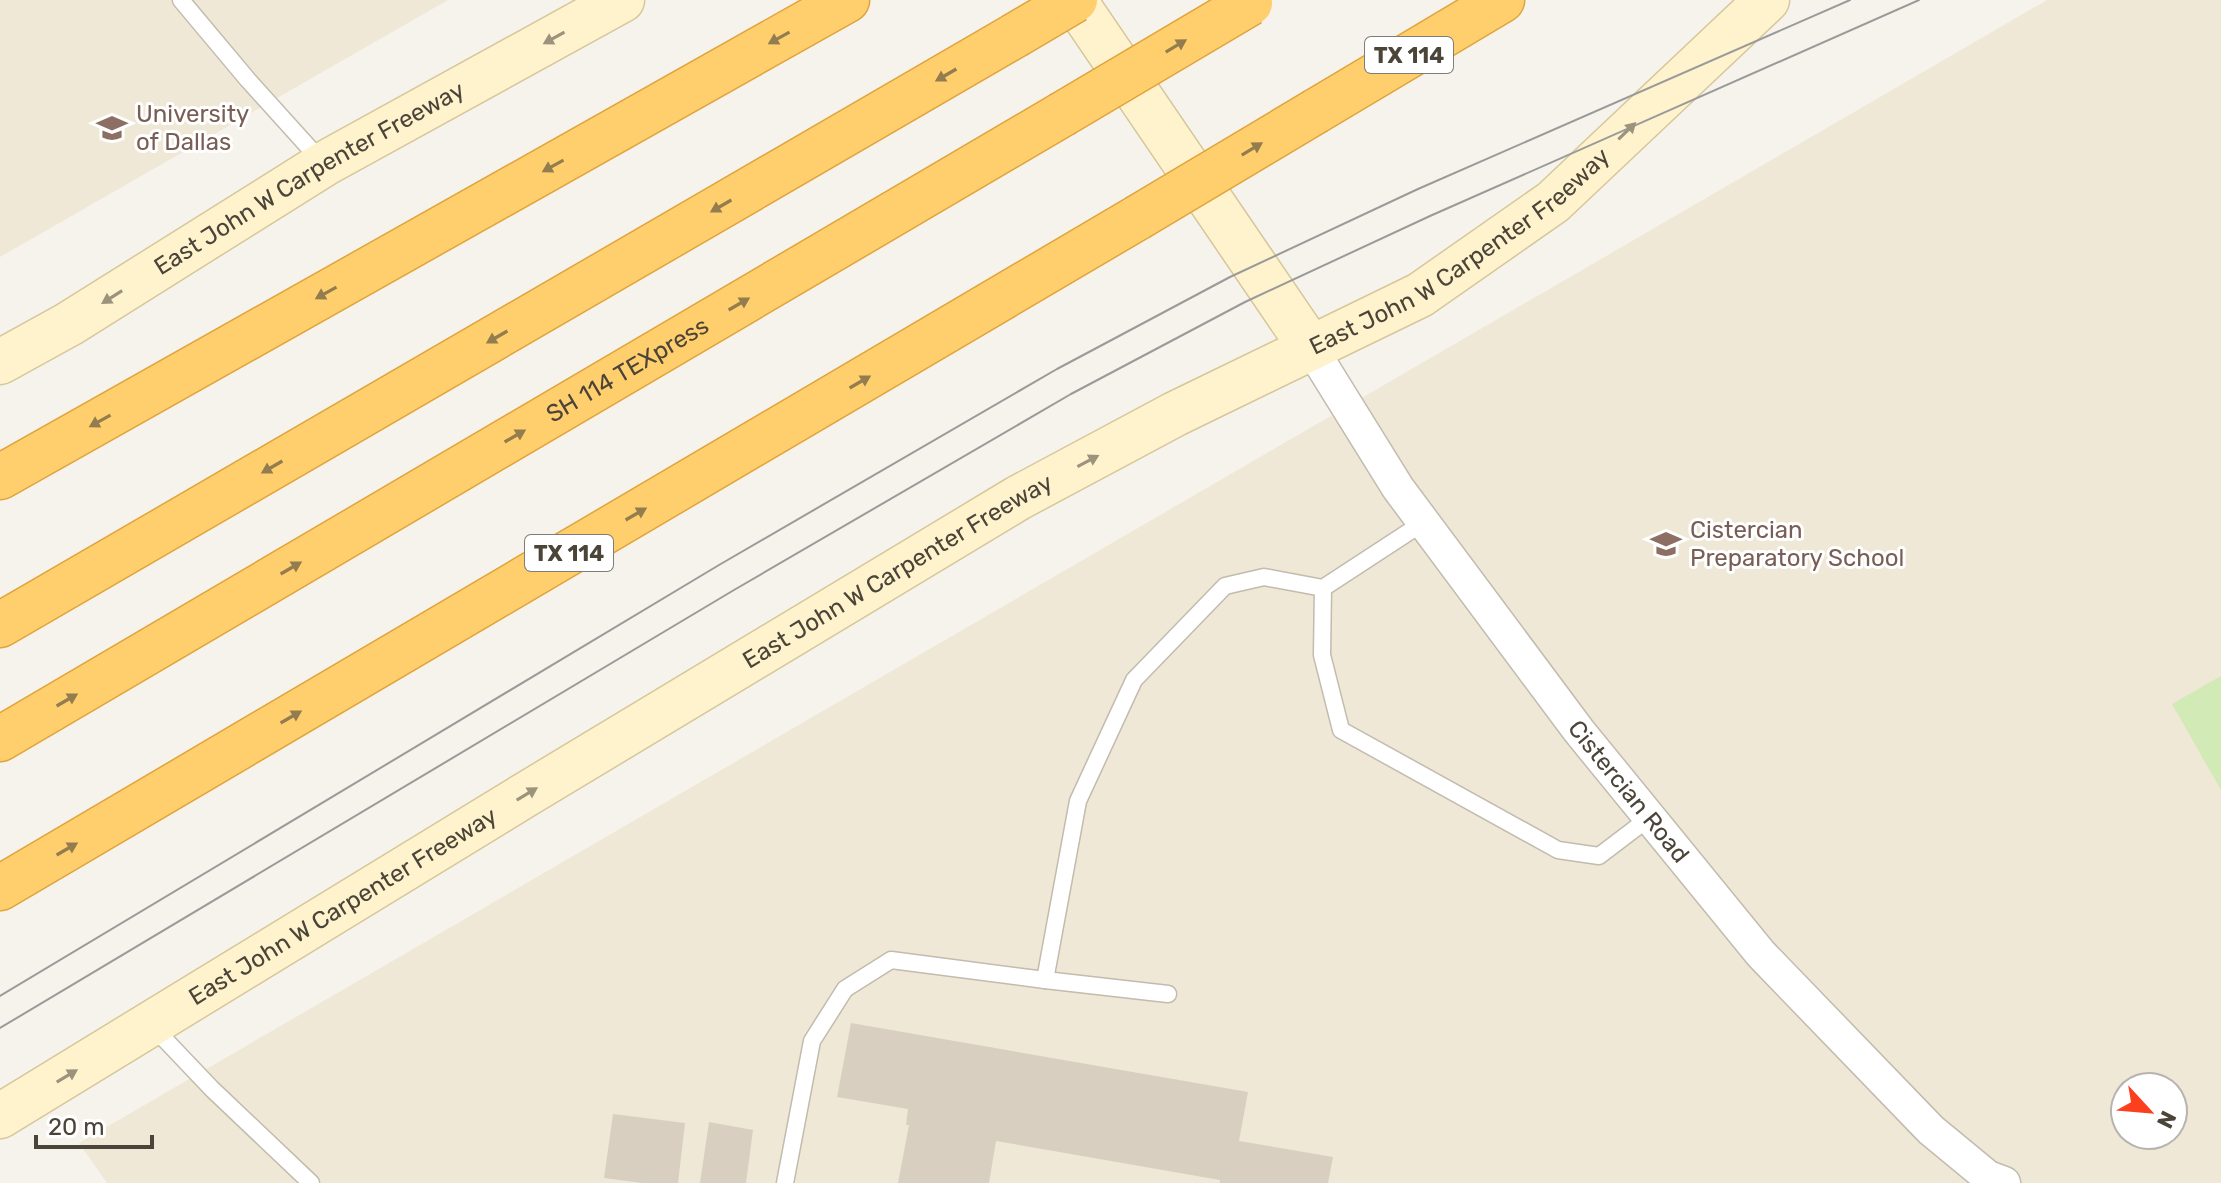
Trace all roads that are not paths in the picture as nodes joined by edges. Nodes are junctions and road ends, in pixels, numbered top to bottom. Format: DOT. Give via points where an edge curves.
graph roads {
  1 [pos="181,0"];
  2 [pos="622,0"];
  3 [pos="847,0"];
  4 [pos="1075,0"];
  5 [pos="1502,0"];
  6 [pos="1767,0"];
  7 [pos="1252,2"];
  8 [pos="324,164"];
  9 [pos="1311,348"];
  10 [pos="0,362"];
  11 [pos="0,477"];
  12 [pos="1424,522"];
  13 [pos="1323,588"];
  14 [pos="0,625"];
  15 [pos="0,739"];
  16 [pos="1649,818"];
  17 [pos="0,888"];
  18 [pos="1045,980"];
  19 [pos="1168,994"];
  20 [pos="151,1025"];
  21 [pos="0,1116"];
  22 [pos="1993,1181"];
  23 [pos="311,1183"];
  24 [pos="785,1183"];
  1 -- 8 [label="lane"];
  2 -- 8 [label="main road, East John W Carpenter Freeway, one-way"];
  3 -- 11 [label="highway, one-way"];
  4 -- 9 [label="main road"];
  4 -- 14 [label="highway, one-way, bridge"];
  17 -- 5 [label="highway, TX 114, one-way, bridge"];
  9 -- 6 [label="main road, East John W Carpenter Freeway, one-way" via="1420,295 1553,202"];
  15 -- 7 [label="highway, SH 114 TEXpress, one-way, bridge"];
  8 -- 10 [label="main road, East John W Carpenter Freeway, one-way"];
  9 -- 12 [label="street, Cistercian Road"];
  20 -- 9 [label="main road, East John W Carpenter Freeway, one-way" via="1018,498"];
  12 -- 13 [label="lane"];
  12 -- 16 [label="street, Cistercian Road"];
  13 -- 16 [label="lane" via="1322,655 1341,730 1558,850 1599,856"];
  13 -- 18 [label="lane" via="1264,577 1225,586 1134,680 1078,801"];
  16 -- 22 [label="street, Cistercian Road" via="1761,954 1931,1130"];
  18 -- 19 [label="lane"];
  18 -- 24 [label="lane" via="891,960 845,989 812,1041"];
  21 -- 20 [label="main road, East John W Carpenter Freeway, one-way"];
  20 -- 23 [label="lane"];
}
